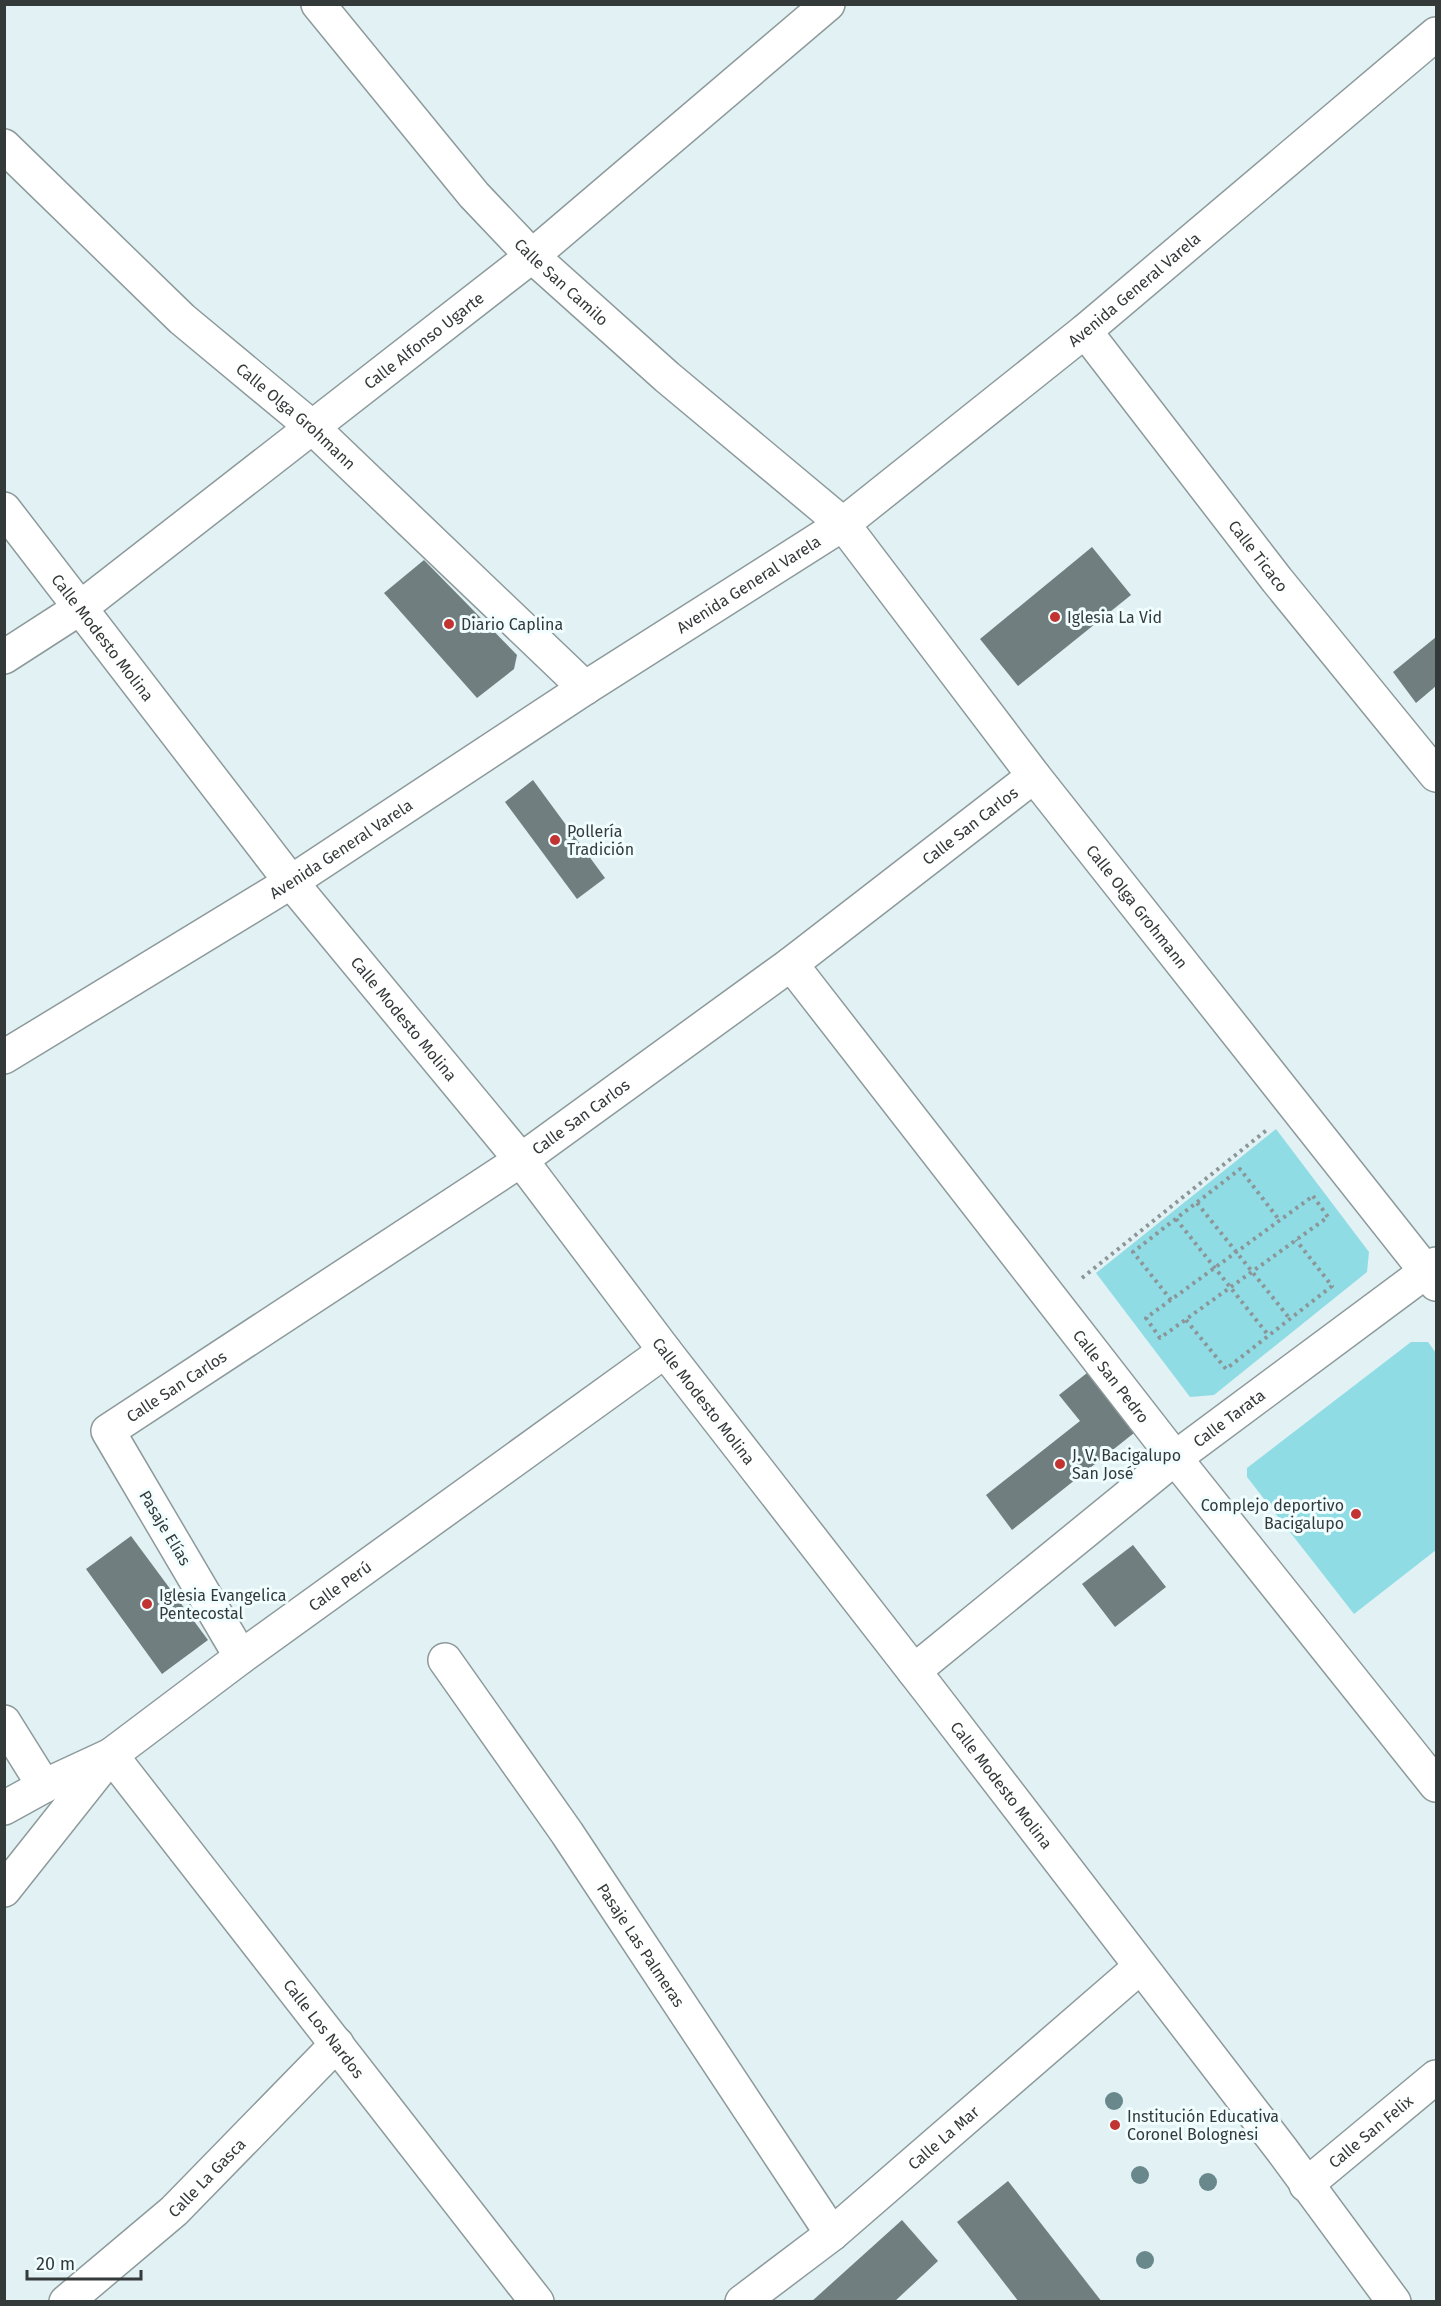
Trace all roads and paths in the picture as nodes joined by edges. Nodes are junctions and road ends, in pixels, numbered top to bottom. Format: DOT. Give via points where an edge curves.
graph roads {
  1 [pos="318,4"];
  2 [pos="828,4"];
  3 [pos="1437,34"];
  4 [pos="4,146"];
  5 [pos="532,256"];
  6 [pos="1084,331"];
  7 [pos="312,427"];
  8 [pos="4,509"];
  9 [pos="843,524"];
  10 [pos="80,608"];
  11 [pos="4,657"];
  12 [pos="585,688"];
  13 [pos="1437,775"];
  14 [pos="1034,776"];
  15 [pos="291,882"];
  16 [pos="791,964"];
  17 [pos="4,1057"];
  18 [pos="1296,1105"];
  19 [pos="521,1160"];
  20 [pos="1197,1203"];
  21 [pos="1176,1219"];
  22 [pos="1280,1221"];
  23 [pos="1296,1240"];
  24 [pos="1236,1252"];
  25 [pos="1214,1268"];
  26 [pos="1252,1272"];
  27 [pos="1433,1273"];
  28 [pos="1230,1288"];
  29 [pos="1171,1300"];
  30 [pos="1053,1301"];
  31 [pos="1290,1319"];
  32 [pos="1186,1320"];
  33 [pos="1269,1336"];
  34 [pos="665,1351"];
  35 [pos="108,1431"];
  36 [pos="1175,1458"];
  37 [pos="241,1657"];
  38 [pos="445,1660"];
  39 [pos="914,1671"];
  40 [pos="4,1722"];
  41 [pos="111,1755"];
  42 [pos="1437,1785"];
  43 [pos="44,1786"];
  44 [pos="4,1808"];
  45 [pos="4,1890"];
  46 [pos="1140,1967"];
  47 [pos="337,2044"];
  48 [pos="1437,2077"];
  49 [pos="1306,2185"];
  50 [pos="832,2234"];
  51 [pos="66,2301"];
  52 [pos="537,2301"];
  53 [pos="742,2301"];
  54 [pos="1394,2301"];
  1 -- 5 [label="street, Calle San Camilo" via="474,195"];
  2 -- 5 [label="street, Calle Alfonso Ugarte"];
  3 -- 6 [label="street, Avenida General Varela"];
  4 -- 7 [label="street, Calle Olga Grohmann" via="182,319"];
  5 -- 7 [label="street, Calle Alfonso Ugarte"];
  5 -- 9 [label="street, Calle San Camilo" via="667,377"];
  6 -- 9 [label="street, Avenida General Varela"];
  6 -- 13 [label="street, Calle Ticaco" via="1277,580"];
  7 -- 10 [label="street, Calle Alfonso Ugarte"];
  7 -- 12 [label="street, Calle Olga Grohmann"];
  8 -- 10 [label="street, Calle Modesto Molina"];
  9 -- 12 [label="street, Avenida General Varela"];
  9 -- 14 [label="street, Calle Olga Grohmann"];
  10 -- 11 [label="street, Calle Alfonso Ugarte"];
  10 -- 15 [label="street, Calle Modesto Molina"];
  12 -- 15 [label="street, Avenida General Varela"];
  14 -- 16 [label="street, Calle San Carlos"];
  14 -- 18 [label="street, Calle Olga Grohmann"];
  15 -- 17 [label="street, Avenida General Varela"];
  15 -- 19 [label="street, Calle Modesto Molina"];
  16 -- 19 [label="street, Calle San Carlos"];
  16 -- 30 [label="street, Calle San Pedro"];
  18 -- 27 [label="street, Calle Olga Grohmann"];
  18 -- 30 [label="path"];
  19 -- 34 [label="street, Calle Modesto Molina"];
  19 -- 35 [label="street, Calle San Carlos"];
  20 -- 21 [label="path"];
  20 -- 22 [label="path" via="1240,1169"];
  20 -- 24 [label="path"];
  21 -- 25 [label="path"];
  21 -- 29 [label="path" via="1133,1252"];
  22 -- 23 [label="path" via="1313,1196 1328,1217"];
  22 -- 24 [label="path"];
  23 -- 26 [label="path"];
  23 -- 31 [label="path" via="1332,1286"];
  24 -- 25 [label="path"];
  24 -- 26 [label="path"];
  25 -- 28 [label="path"];
  25 -- 29 [label="path"];
  26 -- 28 [label="path"];
  26 -- 31 [label="path"];
  27 -- 36 [label="street, Calle Tarata"];
  28 -- 32 [label="path"];
  28 -- 33 [label="path"];
  29 -- 32 [label="path" via="1146,1318 1160,1338"];
  30 -- 36 [label="street, Calle San Pedro"];
  31 -- 33 [label="path"];
  32 -- 33 [label="path" via="1226,1369"];
  34 -- 37 [label="street, Calle Perú"];
  34 -- 39 [label="street, Calle Modesto Molina"];
  35 -- 37 [label="street, Pasaje Elías"];
  36 -- 39 [label="street, Calle Tarata"];
  36 -- 42 [label="street, Calle San Pedro"];
  37 -- 41 [label="street, Calle Perú"];
  38 -- 50 [label="street, Pasaje Las Palmeras" via="573,1843"];
  39 -- 46 [label="street, Calle Modesto Molina"];
  40 -- 43 [label="street"];
  41 -- 43 [label="street, Calle Perú"];
  41 -- 45 [label="street"];
  41 -- 47 [label="street, Calle Los Nardos"];
  43 -- 44 [label="street, Calle Perú"];
  46 -- 49 [label="street, Calle Modesto Molina"];
  46 -- 50 [label="street, Calle La Mar"];
  47 -- 51 [label="street, Calle La Gasca" via="174,2211"];
  47 -- 52 [label="street, Calle Los Nardos"];
  48 -- 49 [label="street, Calle San Felix"];
  49 -- 54 [label="street, Calle Modesto Molina"];
  50 -- 53 [label="street, Calle La Mar"];
}
